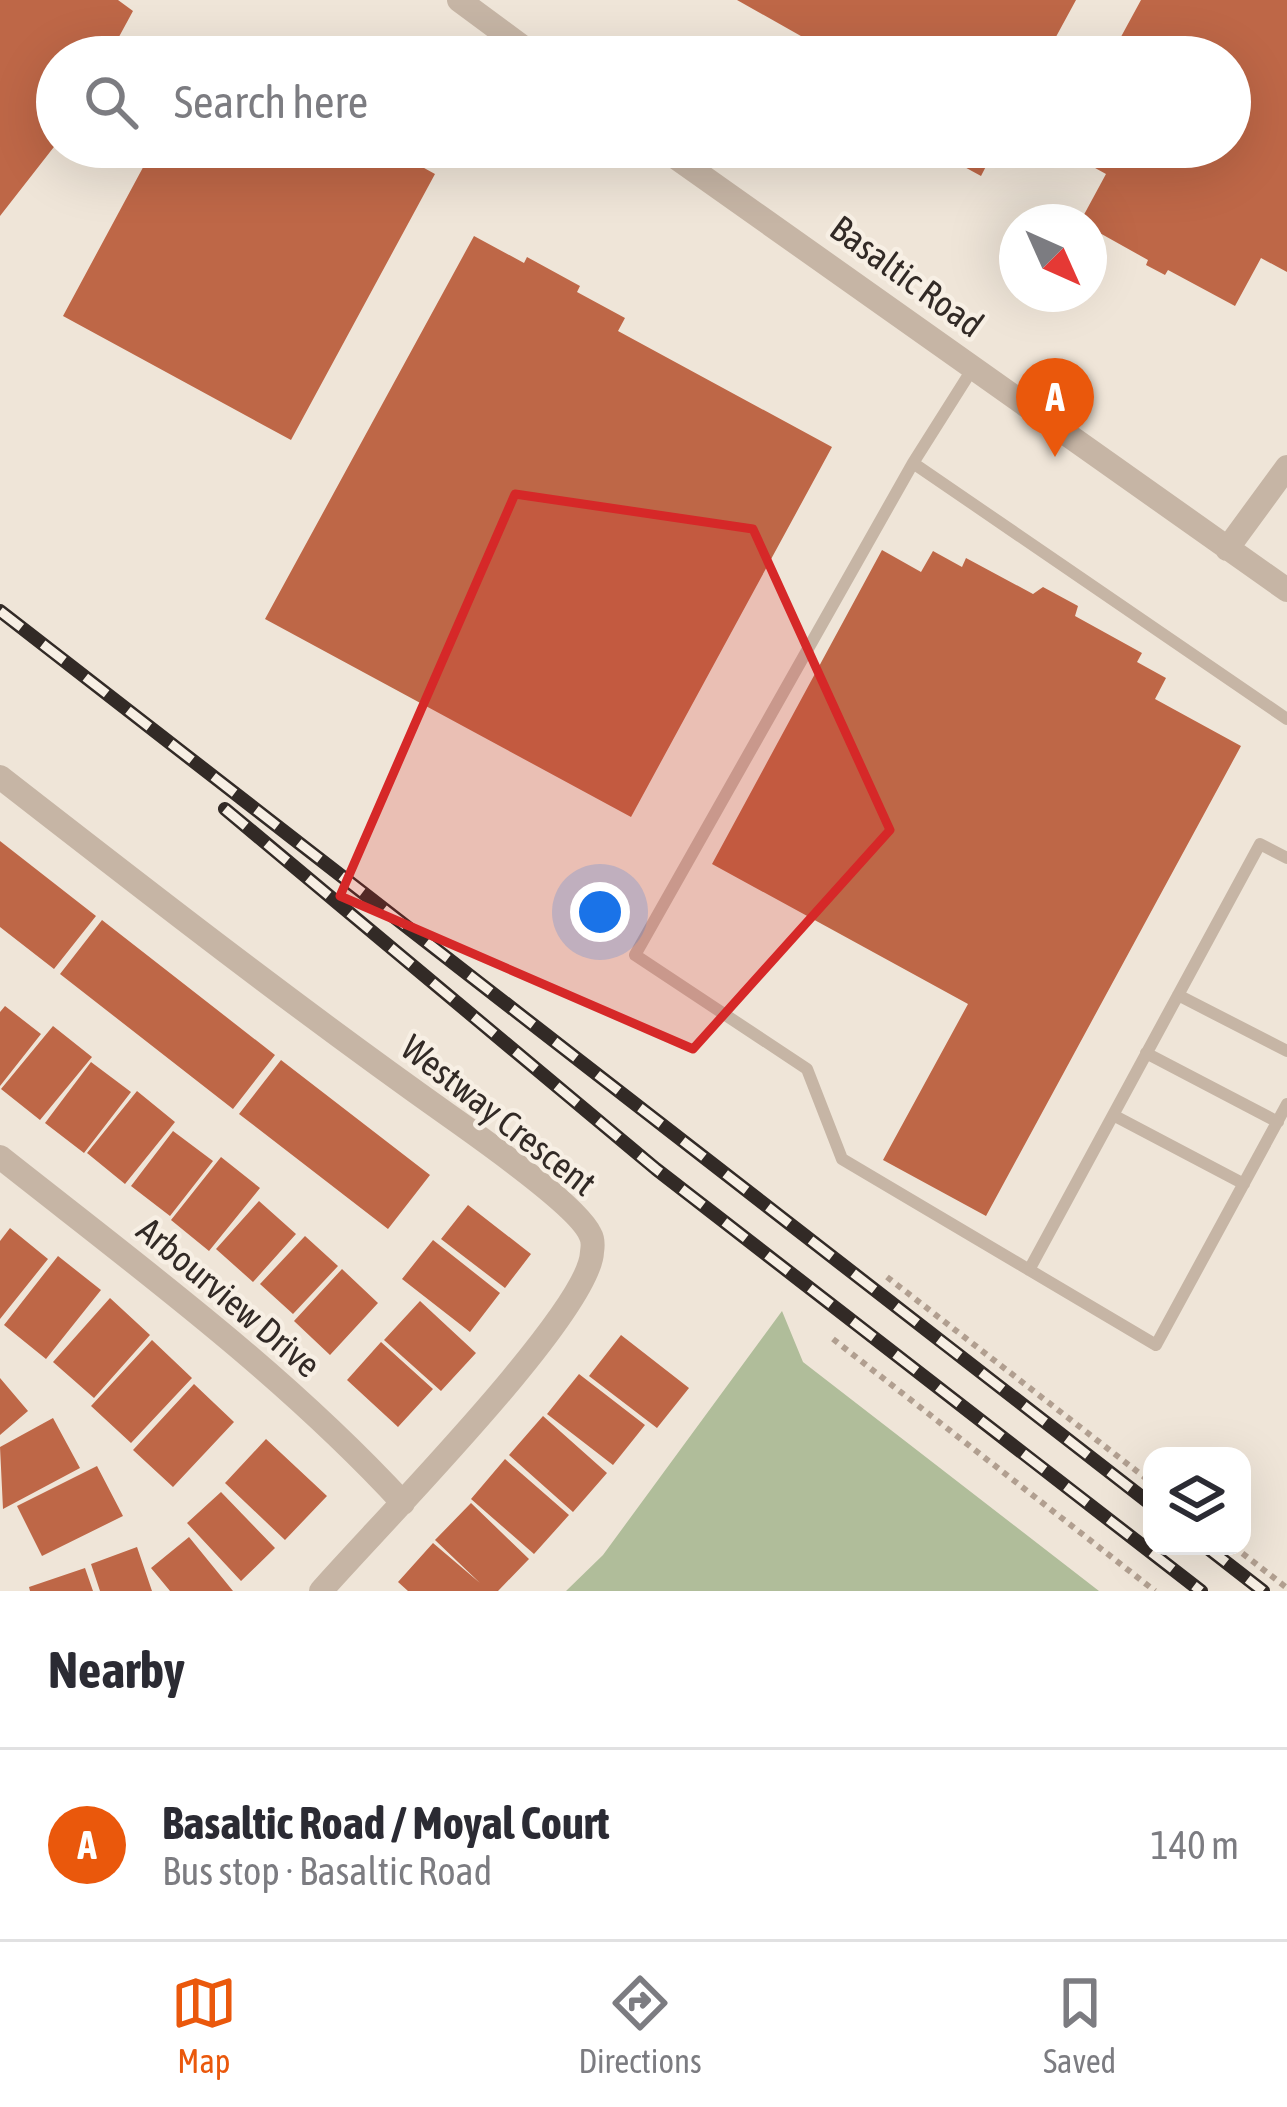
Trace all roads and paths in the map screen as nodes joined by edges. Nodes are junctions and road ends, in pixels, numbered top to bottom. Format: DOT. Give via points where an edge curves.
graph roads {
  1 [pos="459,0"];
  2 [pos="508,36"];
  3 [pos="691,168"];
  4 [pos="974,368"];
  5 [pos="913,463"];
  6 [pos="1287,467"];
  7 [pos="1227,549"];
  8 [pos="1287,590"];
  9 [pos="1287,719"];
  10 [pos="0,777"];
  11 [pos="1287,858"];
  12 [pos="1178,994"];
  13 [pos="1287,1051"];
  14 [pos="1146,1054"];
  15 [pos="1287,1104"];
  16 [pos="1113,1115"];
  17 [pos="1278,1122"];
  18 [pos="0,1157"];
  19 [pos="1244,1184"];
  20 [pos="1029,1270"];
  21 [pos="887,1277"];
  22 [pos="833,1339"];
  23 [pos="1143,1476"];
  24 [pos="403,1503"];
  25 [pos="1245,1555"];
  26 [pos="1287,1588"];
  27 [pos="321,1591"];
  28 [pos="1155,1591"];
  1 -- 2 [label="street"];
  3 -- 4 [label="street, Basaltic Road"];
  4 -- 5 [label="lane"];
  4 -- 7 [label="street, Basaltic Road"];
  5 -- 9 [label="lane"];
  5 -- 20 [label="lane" via="635,955 807,1069 842,1159"];
  6 -- 7 [label="street"];
  7 -- 8 [label="street, Basaltic Road"];
  10 -- 24 [label="street, Westway Crescent" via="478,1136 590,1233 593,1256 573,1301"];
  11 -- 12 [label="lane" via="1260,844"];
  12 -- 13 [label="lane"];
  12 -- 14 [label="lane"];
  14 -- 16 [label="lane"];
  14 -- 17 [label="lane"];
  15 -- 17 [label="lane"];
  16 -- 19 [label="lane"];
  16 -- 20 [label="lane"];
  17 -- 19 [label="lane"];
  18 -- 24 [label="street, Arbourview Drive" via="195,1307"];
  19 -- 20 [label="lane" via="1156,1345"];
  21 -- 23 [label="path"];
  22 -- 28 [label="path"];
  24 -- 27 [label="street, Westway Crescent"];
  25 -- 26 [label="path"];
}
